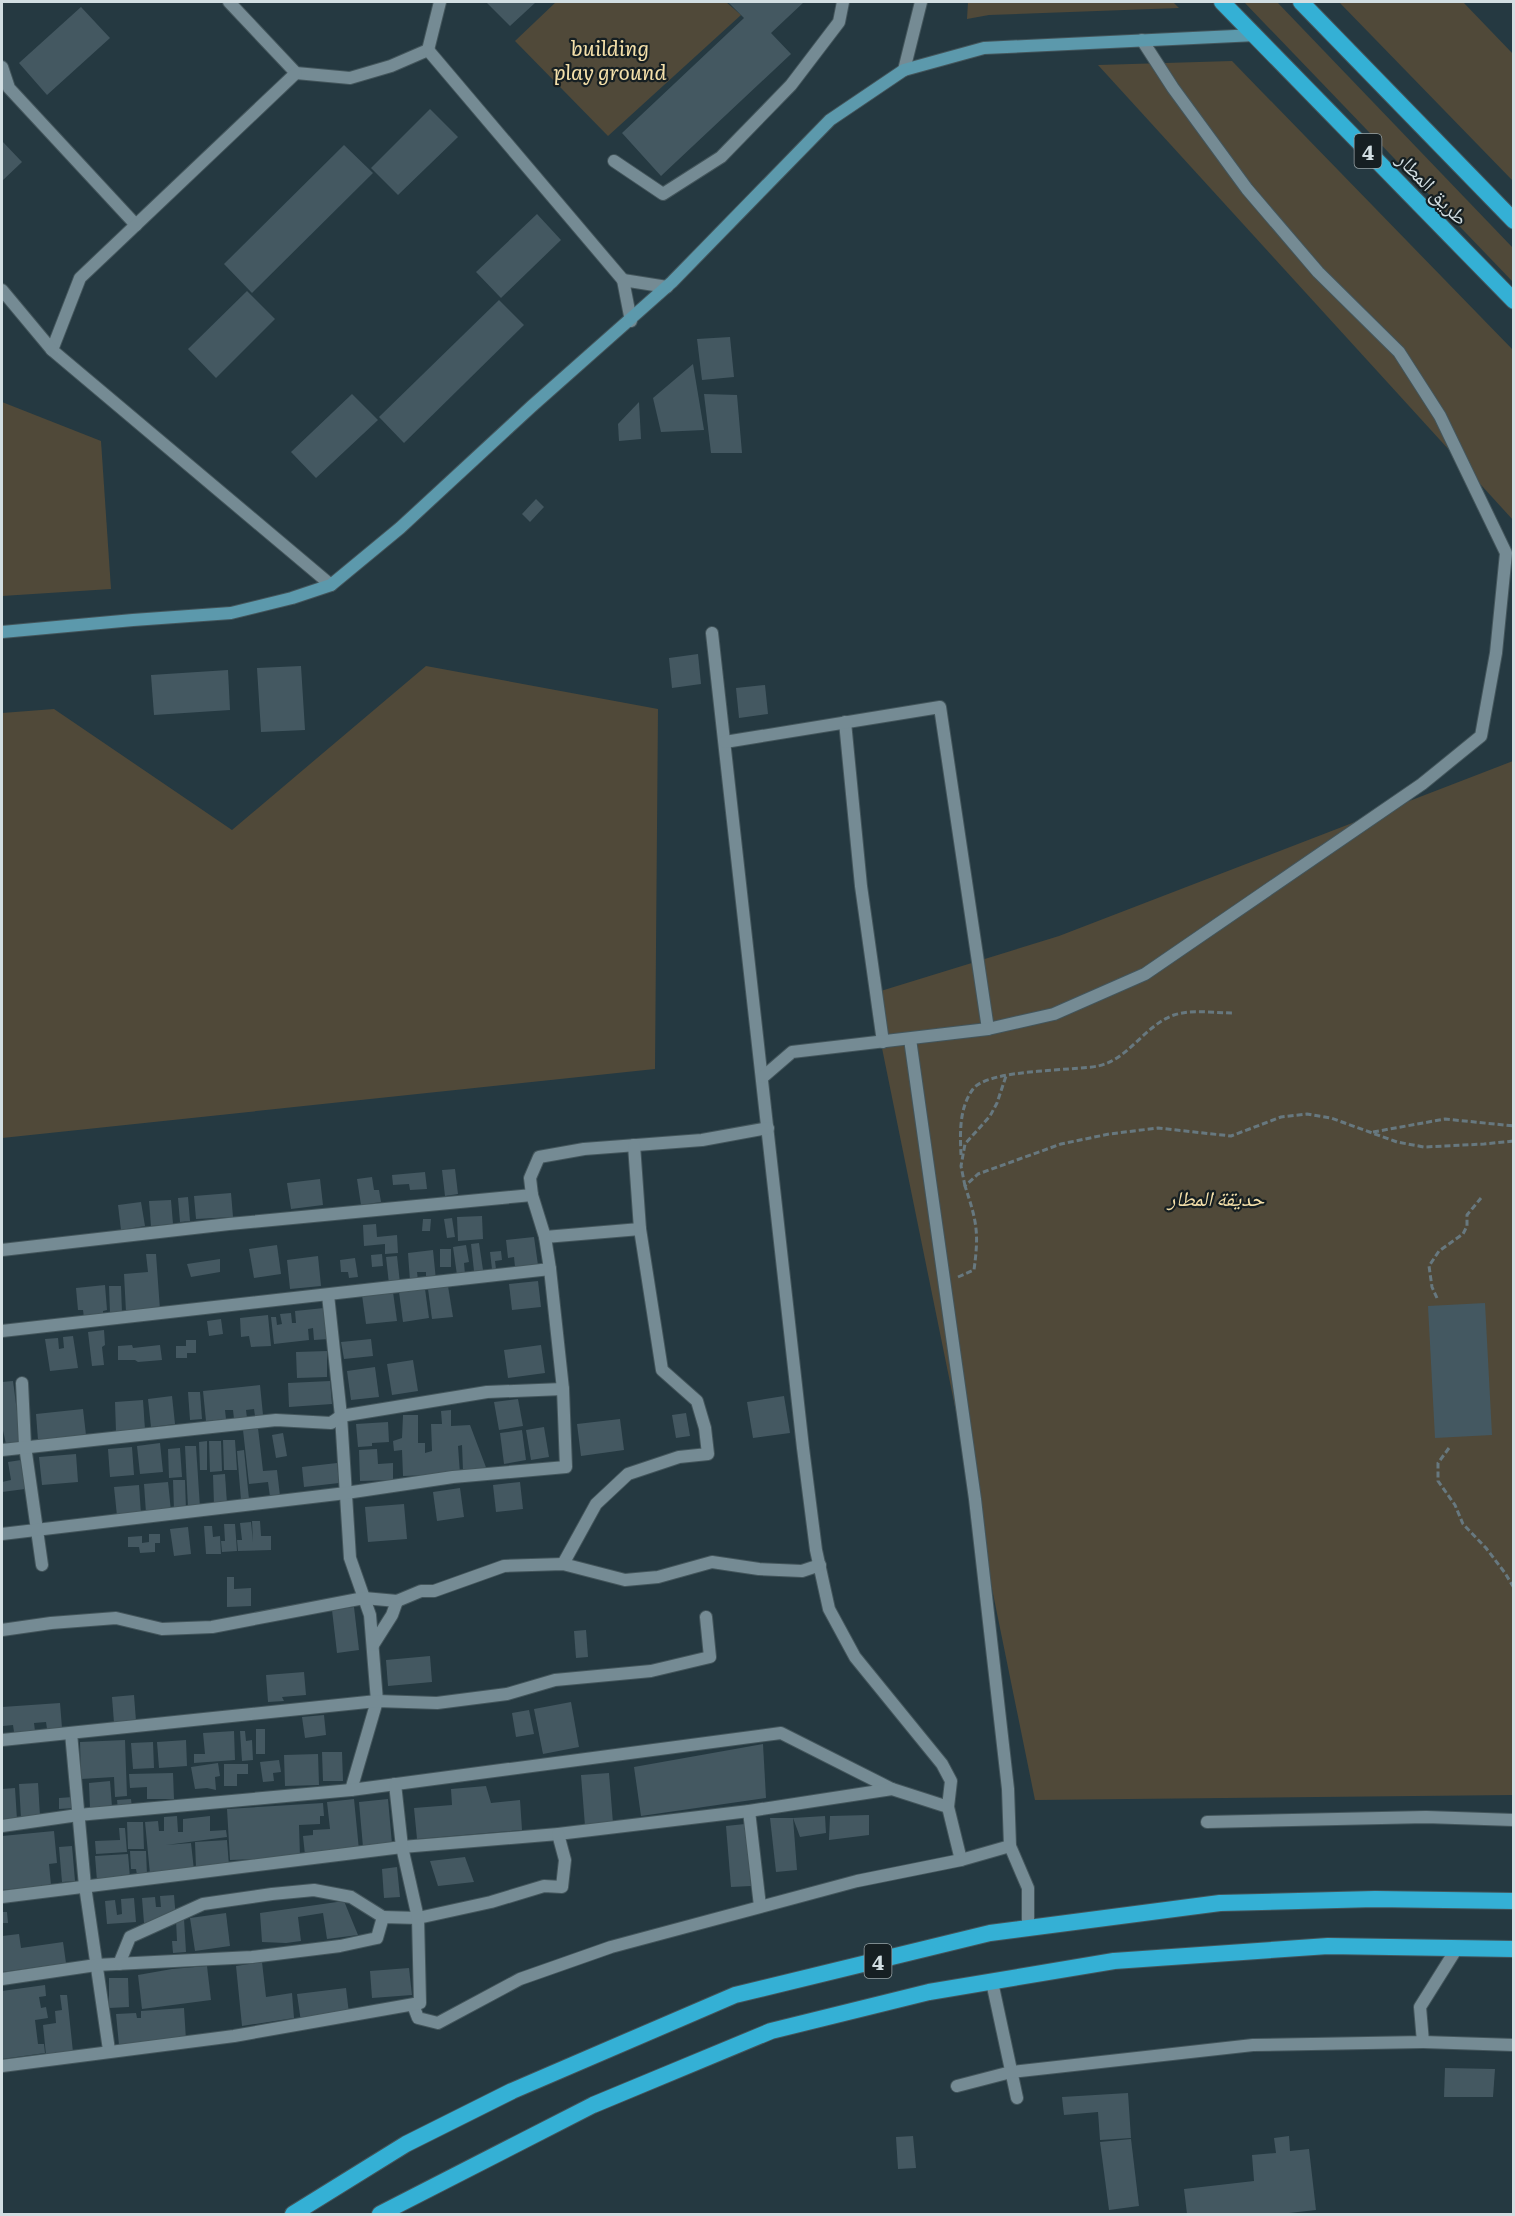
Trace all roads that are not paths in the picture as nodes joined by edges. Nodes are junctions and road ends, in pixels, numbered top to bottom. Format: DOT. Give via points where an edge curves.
graph roads {
  1 [pos="229,2"];
  2 [pos="440,2"];
  3 [pos="843,2"];
  4 [pos="921,2"];
  5 [pos="1222,2"];
  6 [pos="1301,2"];
  7 [pos="1256,35"];
  8 [pos="1142,40"];
  9 [pos="428,50"];
  10 [pos="2,67"];
  11 [pos="904,70"];
  12 [pos="296,73"];
  13 [pos="614,160"];
  14 [pos="1514,221"];
  15 [pos="136,225"];
  16 [pos="623,280"];
  17 [pos="667,287"];
  18 [pos="2,290"];
  19 [pos="1514,302"];
  20 [pos="631,321"];
  21 [pos="52,350"];
  22 [pos="331,585"];
  23 [pos="2,632"];
  24 [pos="712,633"];
  25 [pos="845,722"];
  26 [pos="725,742"];
  27 [pos="988,1029"];
  28 [pos="910,1039"];
  29 [pos="883,1042"];
  30 [pos="763,1077"];
  31 [pos="768,1128"];
  32 [pos="634,1145"];
  33 [pos="532,1195"];
  34 [pos="640,1229"];
  35 [pos="545,1237"];
  36 [pos="2,1250"];
  37 [pos="550,1269"];
  38 [pos="328,1295"];
  39 [pos="2,1330"];
  40 [pos="22,1383"];
  41 [pos="563,1389"];
  42 [pos="340,1416"];
  43 [pos="25,1446"];
  44 [pos="2,1449"];
  45 [pos="346,1493"];
  46 [pos="38,1528"];
  47 [pos="2,1534"];
  48 [pos="563,1564"];
  49 [pos="42,1565"];
  50 [pos="820,1565"];
  51 [pos="364,1598"];
  52 [pos="397,1601"];
  53 [pos="706,1617"];
  54 [pos="2,1630"];
  55 [pos="373,1645"];
  56 [pos="376,1701"];
  57 [pos="72,1733"];
  58 [pos="2,1740"];
  59 [pos="395,1785"];
  60 [pos="892,1789"];
  61 [pos="351,1790"];
  62 [pos="948,1807"];
  63 [pos="749,1811"];
  64 [pos="78,1815"];
  65 [pos="1514,1820"];
  66 [pos="1207,1822"];
  67 [pos="2,1826"];
  68 [pos="558,1834"];
  69 [pos="1010,1846"];
  70 [pos="402,1847"];
  71 [pos="961,1860"];
  72 [pos="85,1886"];
  73 [pos="2,1897"];
  74 [pos="1514,1901"];
  75 [pos="760,1906"];
  76 [pos="383,1917"];
  77 [pos="417,1918"];
  78 [pos="1028,1928"];
  79 [pos="1457,1948"];
  80 [pos="1514,1949"];
  81 [pos="119,1964"];
  82 [pos="96,1965"];
  83 [pos="2,1979"];
  84 [pos="992,1982"];
  85 [pos="412,2005"];
  86 [pos="1423,2042"];
  87 [pos="1514,2045"];
  88 [pos="109,2050"];
  89 [pos="2,2066"];
  90 [pos="1011,2072"];
  91 [pos="957,2086"];
  92 [pos="1017,2098"];
  93 [pos="293,2214"];
  94 [pos="380,2214"];
  1 -- 12 [label="street"];
  2 -- 9 [label="street"];
  3 -- 13 [label="street" via="839,22 791,85 721,157 663,194"];
  4 -- 11 [label="street"];
  5 -- 7 [label="highway, طريق المطار / 4"];
  6 -- 14 [label="highway, طريق المطار"];
  7 -- 8 [label="main road"];
  7 -- 19 [label="highway, طريق المطار / 4"];
  8 -- 11 [label="main road" via="984,48"];
  8 -- 27 [label="street" via="1246,189 1318,272 1400,352 1440,416 1506,552 1496,653 1481,736 1422,784 1145,974 1054,1014"];
  9 -- 12 [label="street" via="350,78"];
  9 -- 16 [label="street"];
  10 -- 15 [label="street" via="9,88"];
  11 -- 17 [label="main road" via="830,120"];
  12 -- 15 [label="street"];
  15 -- 21 [label="street" via="80,278"];
  16 -- 17 [label="street"];
  16 -- 20 [label="street"];
  17 -- 20 [label="main road"];
  18 -- 21 [label="street"];
  20 -- 22 [label="main road"];
  21 -- 22 [label="street"];
  22 -- 23 [label="main road" via="231,614"];
  24 -- 26 [label="street"];
  25 -- 26 [label="street"];
  25 -- 27 [label="street" via="940,706"];
  25 -- 29 [label="street" via="861,886"];
  26 -- 30 [label="street"];
  27 -- 28 [label="street"];
  28 -- 29 [label="street"];
  28 -- 69 [label="street" via="976,1510 1008,1789"];
  29 -- 30 [label="street" via="792,1052"];
  30 -- 31 [label="street"];
  31 -- 32 [label="street" via="702,1140"];
  31 -- 50 [label="street" via="803,1448"];
  32 -- 33 [label="street" via="539,1157 530,1178"];
  32 -- 34 [label="street"];
  33 -- 35 [label="street"];
  33 -- 36 [label="street"];
  34 -- 35 [label="street"];
  34 -- 48 [label="street" via="662,1370 697,1401 708,1454 679,1457 628,1474 596,1504"];
  35 -- 37 [label="street"];
  37 -- 38 [label="street"];
  37 -- 41 [label="street"];
  38 -- 39 [label="street"];
  38 -- 42 [label="street"];
  40 -- 43 [label="street"];
  41 -- 42 [label="street" via="486,1392"];
  41 -- 45 [label="street" via="566,1467 453,1477"];
  42 -- 43 [label="street" via="331,1423 276,1420"];
  42 -- 45 [label="street"];
  43 -- 44 [label="street"];
  43 -- 46 [label="street"];
  45 -- 46 [label="street"];
  45 -- 51 [label="street" via="351,1558"];
  46 -- 47 [label="street"];
  46 -- 49 [label="street"];
  48 -- 50 [label="street" via="625,1580 658,1578 712,1562 802,1571"];
  48 -- 52 [label="street" via="504,1566"];
  50 -- 62 [label="street" via="829,1609 855,1657 942,1764 951,1781"];
  51 -- 52 [label="street"];
  51 -- 54 [label="street" via="212,1627 162,1629 116,1618"];
  51 -- 55 [label="street"];
  52 -- 55 [label="street"];
  53 -- 56 [label="street" via="710,1657 651,1671 555,1680 495,1695 437,1703"];
  55 -- 56 [label="street"];
  56 -- 57 [label="street"];
  56 -- 61 [label="street"];
  57 -- 58 [label="street"];
  57 -- 64 [label="street"];
  59 -- 60 [label="street" via="781,1733"];
  59 -- 61 [label="street"];
  59 -- 70 [label="street"];
  60 -- 62 [label="street"];
  60 -- 63 [label="street"];
  61 -- 64 [label="street"];
  62 -- 71 [label="street"];
  63 -- 68 [label="street"];
  63 -- 75 [label="street"];
  64 -- 67 [label="street"];
  64 -- 72 [label="street"];
  65 -- 66 [label="street" via="1426,1817"];
  68 -- 70 [label="street"];
  68 -- 77 [label="street" via="565,1860 562,1887 544,1886"];
  69 -- 71 [label="street"];
  69 -- 78 [label="street" via="1028,1888"];
  70 -- 72 [label="street"];
  70 -- 77 [label="street"];
  71 -- 75 [label="street"];
  72 -- 73 [label="street"];
  72 -- 82 [label="street"];
  74 -- 78 [label="highway, 4" via="1221,1903"];
  75 -- 85 [label="street" via="611,1947 520,1979 438,2023 418,2018"];
  76 -- 77 [label="street"];
  76 -- 81 [label="street" via="377,1938 340,1947 252,1957"];
  76 -- 81 [label="street" via="351,1897 314,1890 203,1904 130,1937"];
  77 -- 85 [label="street" via="420,2003"];
  78 -- 93 [label="highway, 4" via="990,1933 735,1995 512,2091 406,2144"];
  79 -- 80 [label="highway, 4"];
  79 -- 84 [label="highway, 4" via="1328,1946 1126,1960"];
  79 -- 86 [label="street" via="1420,2007"];
  81 -- 82 [label="street"];
  82 -- 83 [label="street"];
  82 -- 88 [label="street"];
  84 -- 90 [label="street"];
  84 -- 94 [label="highway, 4" via="929,1992 771,2031 593,2104"];
  85 -- 88 [label="street" via="234,2036"];
  86 -- 87 [label="street"];
  86 -- 90 [label="street" via="1254,2045"];
  88 -- 89 [label="street"];
  90 -- 91 [label="street"];
  90 -- 92 [label="street"];
}
